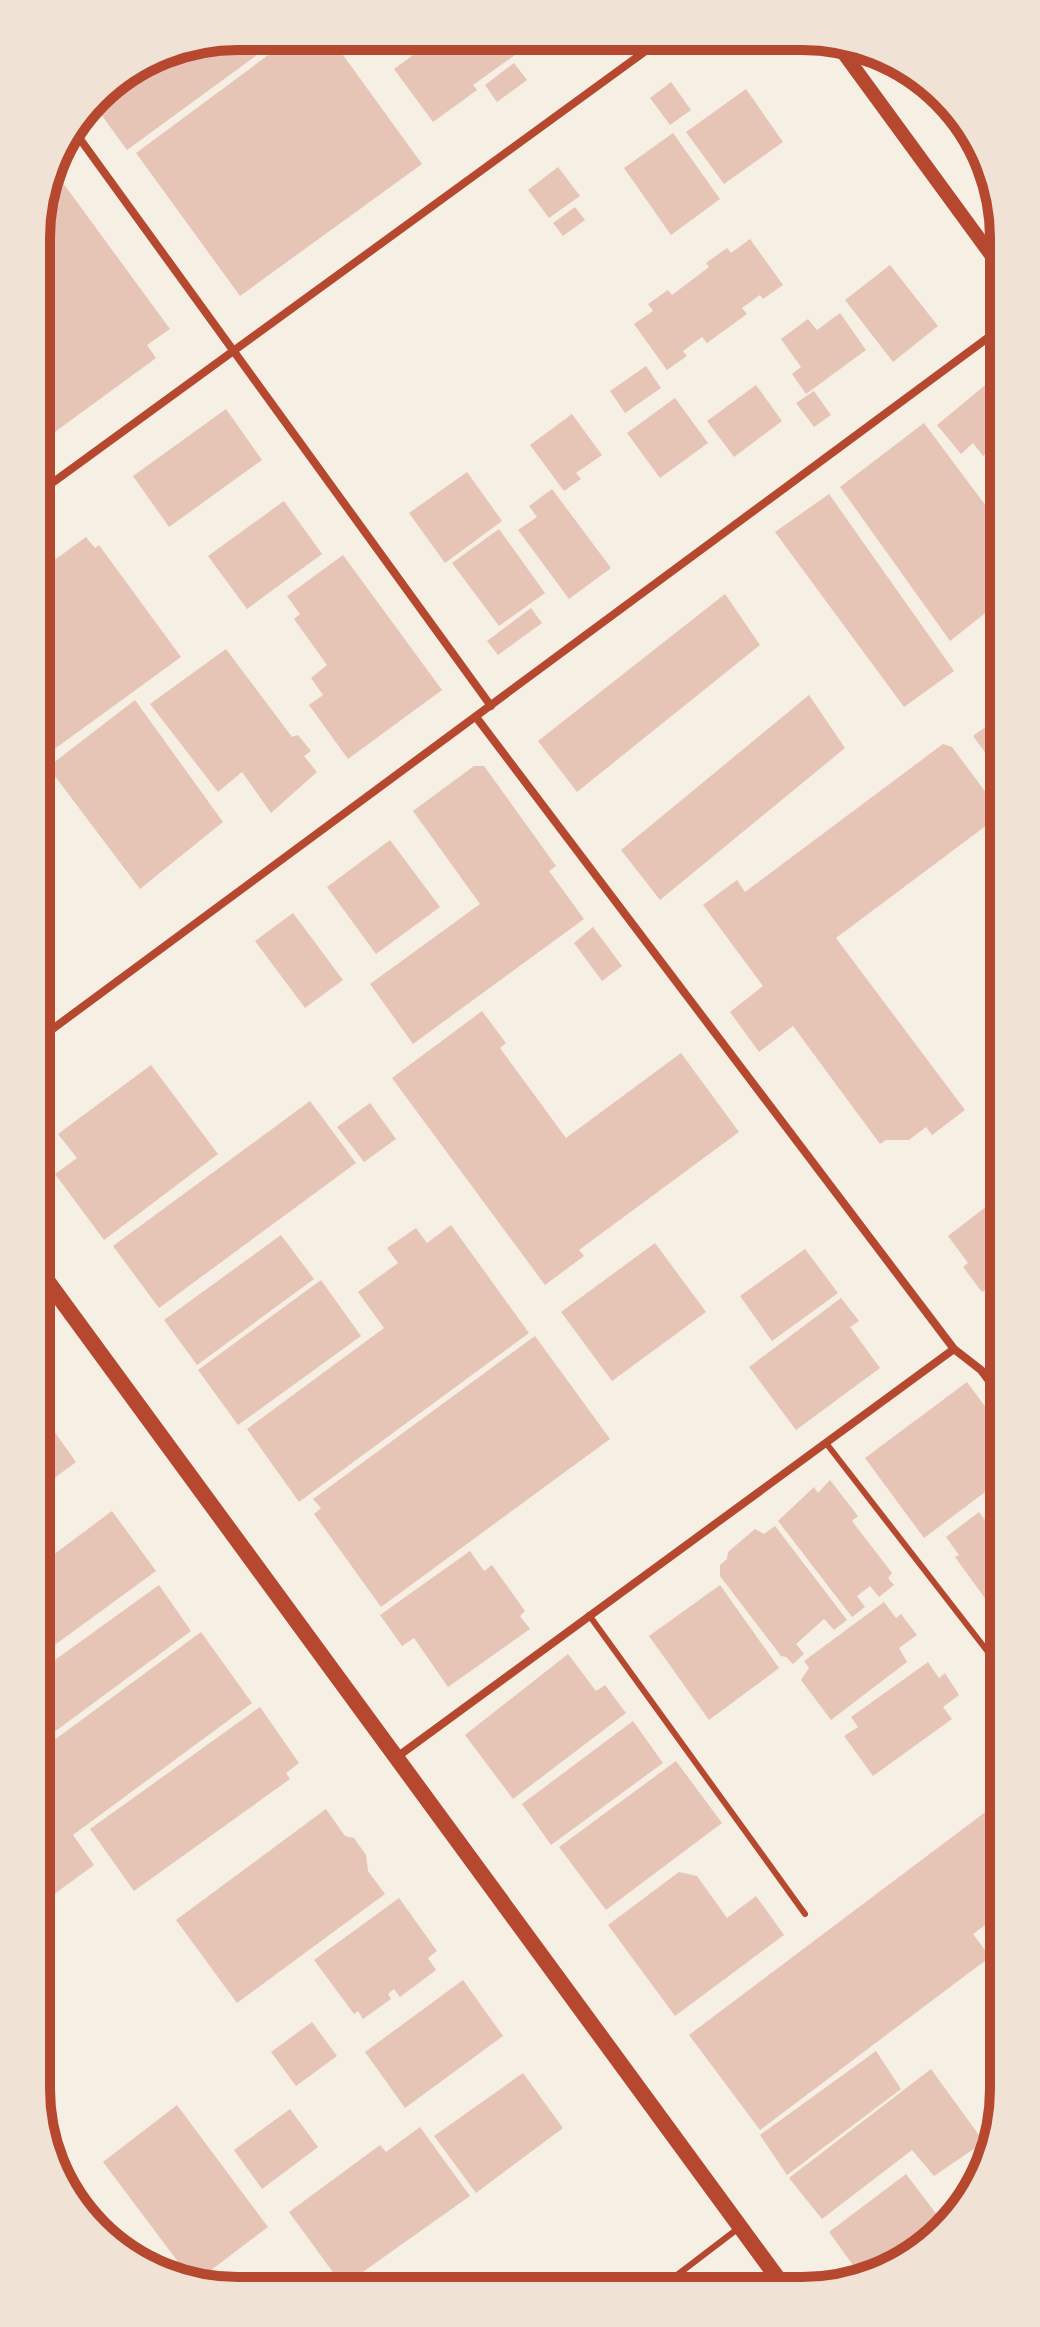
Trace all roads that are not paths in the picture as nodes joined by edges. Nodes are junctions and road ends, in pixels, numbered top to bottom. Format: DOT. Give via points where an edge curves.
graph roads {
  1 [pos="647,50"];
  2 [pos="845,55"];
  3 [pos="79,138"];
  4 [pos="990,253"];
  5 [pos="990,336"];
  6 [pos="234,350"];
  7 [pos="50,484"];
  8 [pos="491,706"];
  9 [pos="476,717"];
  10 [pos="50,1031"];
  11 [pos="50,1285"];
  12 [pos="954,1349"];
  13 [pos="990,1382"];
  14 [pos="826,1443"];
  15 [pos="589,1615"];
  16 [pos="990,1655"];
  17 [pos="396,1758"];
  18 [pos="805,1914"];
  19 [pos="740,2227"];
  20 [pos="674,2277"];
  21 [pos="777,2277"];
  1 -- 6 [label="street"];
  2 -- 4 [label="street"];
  3 -- 6 [label="street"];
  5 -- 8 [label="street"];
  6 -- 7 [label="street"];
  6 -- 8 [label="street"];
  8 -- 9 [label="street"];
  9 -- 10 [label="street"];
  9 -- 12 [label="street"];
  11 -- 17 [label="main road"];
  12 -- 13 [label="street"];
  12 -- 14 [label="street"];
  14 -- 15 [label="street"];
  14 -- 16 [label="lane"];
  15 -- 17 [label="street"];
  15 -- 18 [label="lane"];
  17 -- 19 [label="main road"];
  19 -- 20 [label="lane"];
  19 -- 21 [label="main road"];
}
